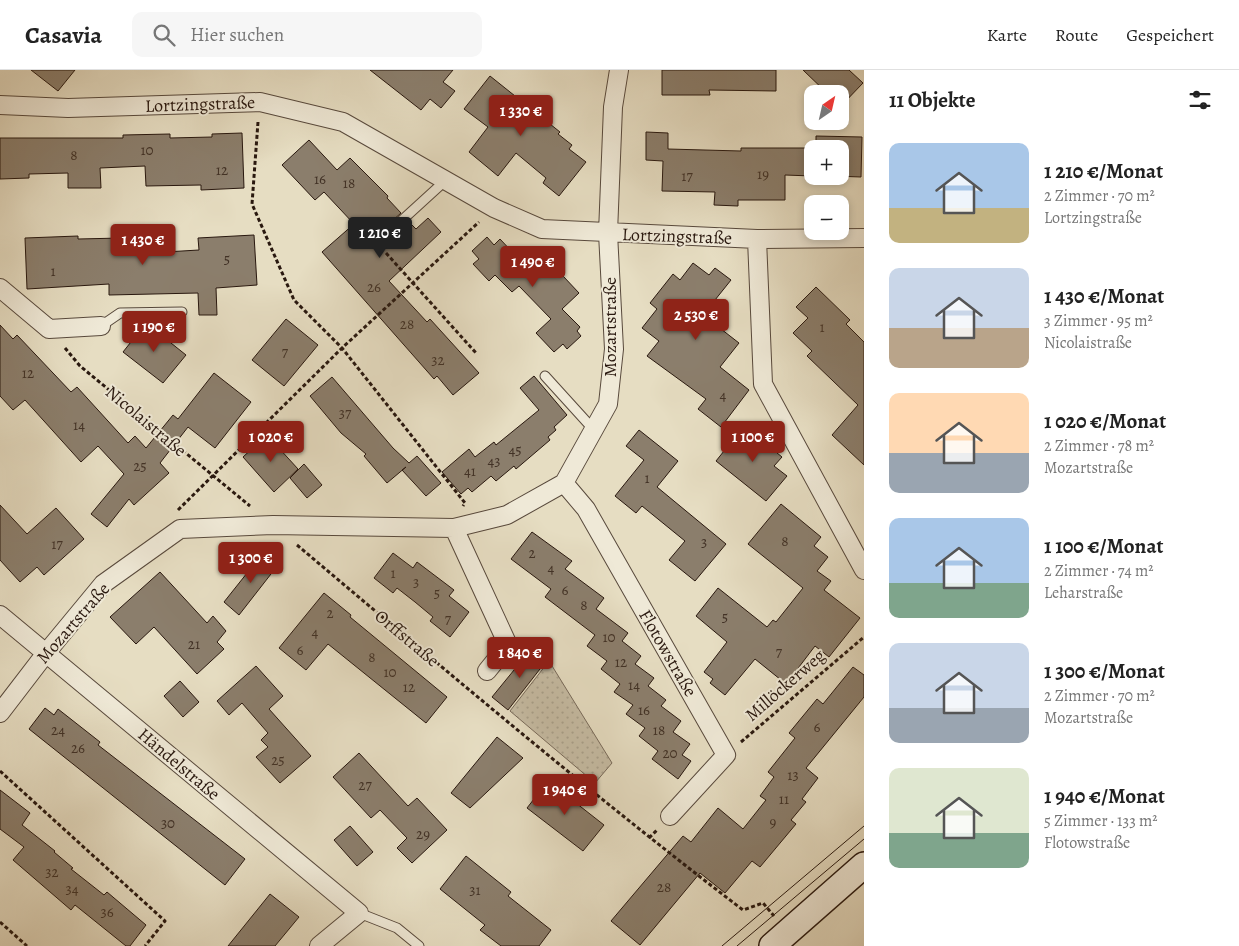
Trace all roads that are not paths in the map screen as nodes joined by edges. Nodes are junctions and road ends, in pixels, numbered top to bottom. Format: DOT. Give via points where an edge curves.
graph roads {
  1 [pos="619,70"];
  2 [pos="0,105"];
  3 [pos="446,180"];
  4 [pos="608,233"];
  5 [pos="864,238"];
  6 [pos="757,239"];
  7 [pos="377,243"];
  8 [pos="0,288"];
  9 [pos="182,312"];
  10 [pos="101,326"];
  11 [pos="545,376"];
  12 [pos="594,430"];
  13 [pos="564,483"];
  14 [pos="454,528"];
  15 [pos="864,570"];
  16 [pos="0,615"];
  17 [pos="46,653"];
  18 [pos="487,671"];
  19 [pos="0,713"];
  20 [pos="670,816"];
  21 [pos="864,865"];
  22 [pos="359,913"];
  23 [pos="779,939"];
  24 [pos="319,946"];
  25 [pos="419,946"];
  1 -- 4 [label="street, Mozartstraße" via="612,107"];
  2 -- 3 [label="street, Lortzingstraße" via="68,108 260,102 343,122"];
  3 -- 4 [label="street, Lortzingstraße" via="494,208 542,229"];
  3 -- 7 [label="lane"];
  4 -- 6 [label="street, Lortzingstraße"];
  4 -- 12 [label="street, Mozartstraße" via="614,349 608,404"];
  5 -- 6 [label="street, Lortzingstraße"];
  6 -- 15 [label="street" via="763,384"];
  8 -- 10 [label="street" via="49,329"];
  9 -- 10 [label="lane" via="120,313"];
  11 -- 12 [label="lane"];
  12 -- 13 [label="street, Mozartstraße"];
  13 -- 14 [label="street, Mozartstraße" via="507,515"];
  13 -- 20 [label="street, Flotowstraße" via="586,509 726,755"];
  14 -- 17 [label="street, Mozartstraße" via="273,525 180,529 104,584"];
  14 -- 18 [label="street" via="508,646"];
  16 -- 17 [label="street, Händelstraße"];
  17 -- 19 [label="street, Mozartstraße"];
  17 -- 22 [label="street, Händelstraße"];
  21 -- 23 [label="main road"];
  22 -- 24 [label="street"];
  22 -- 25 [label="lane" via="397,928"];
}
